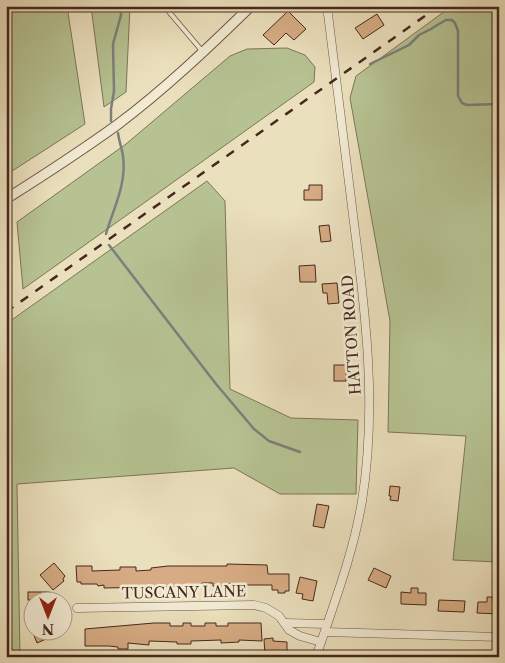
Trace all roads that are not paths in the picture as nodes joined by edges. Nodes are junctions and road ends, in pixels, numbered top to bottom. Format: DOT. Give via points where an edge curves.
graph roads {
  1 [pos="164,6"];
  2 [pos="251,6"];
  3 [pos="327,6"];
  4 [pos="203,52"];
  5 [pos="6,199"];
  6 [pos="77,608"];
  7 [pos="285,623"];
  8 [pos="326,628"];
  9 [pos="499,637"];
  10 [pos="321,642"];
  11 [pos="316,657"];
  1 -- 4 [label="lane"];
  2 -- 4 [label="street"];
  3 -- 8 [label="street, HATTON ROAD" via="364,308 370,403 362,501 351,551"];
  4 -- 5 [label="street" via="118,124"];
  6 -- 7 [label="street, TUSCANY LANE" via="254,604 266,608"];
  7 -- 8 [label="street"];
  7 -- 10 [label="street, TUSCANY LANE" via="289,630 300,636"];
  8 -- 9 [label="street"];
  8 -- 10 [label="street, HATTON ROAD"];
  10 -- 11 [label="street, HATTON ROAD"];
}
